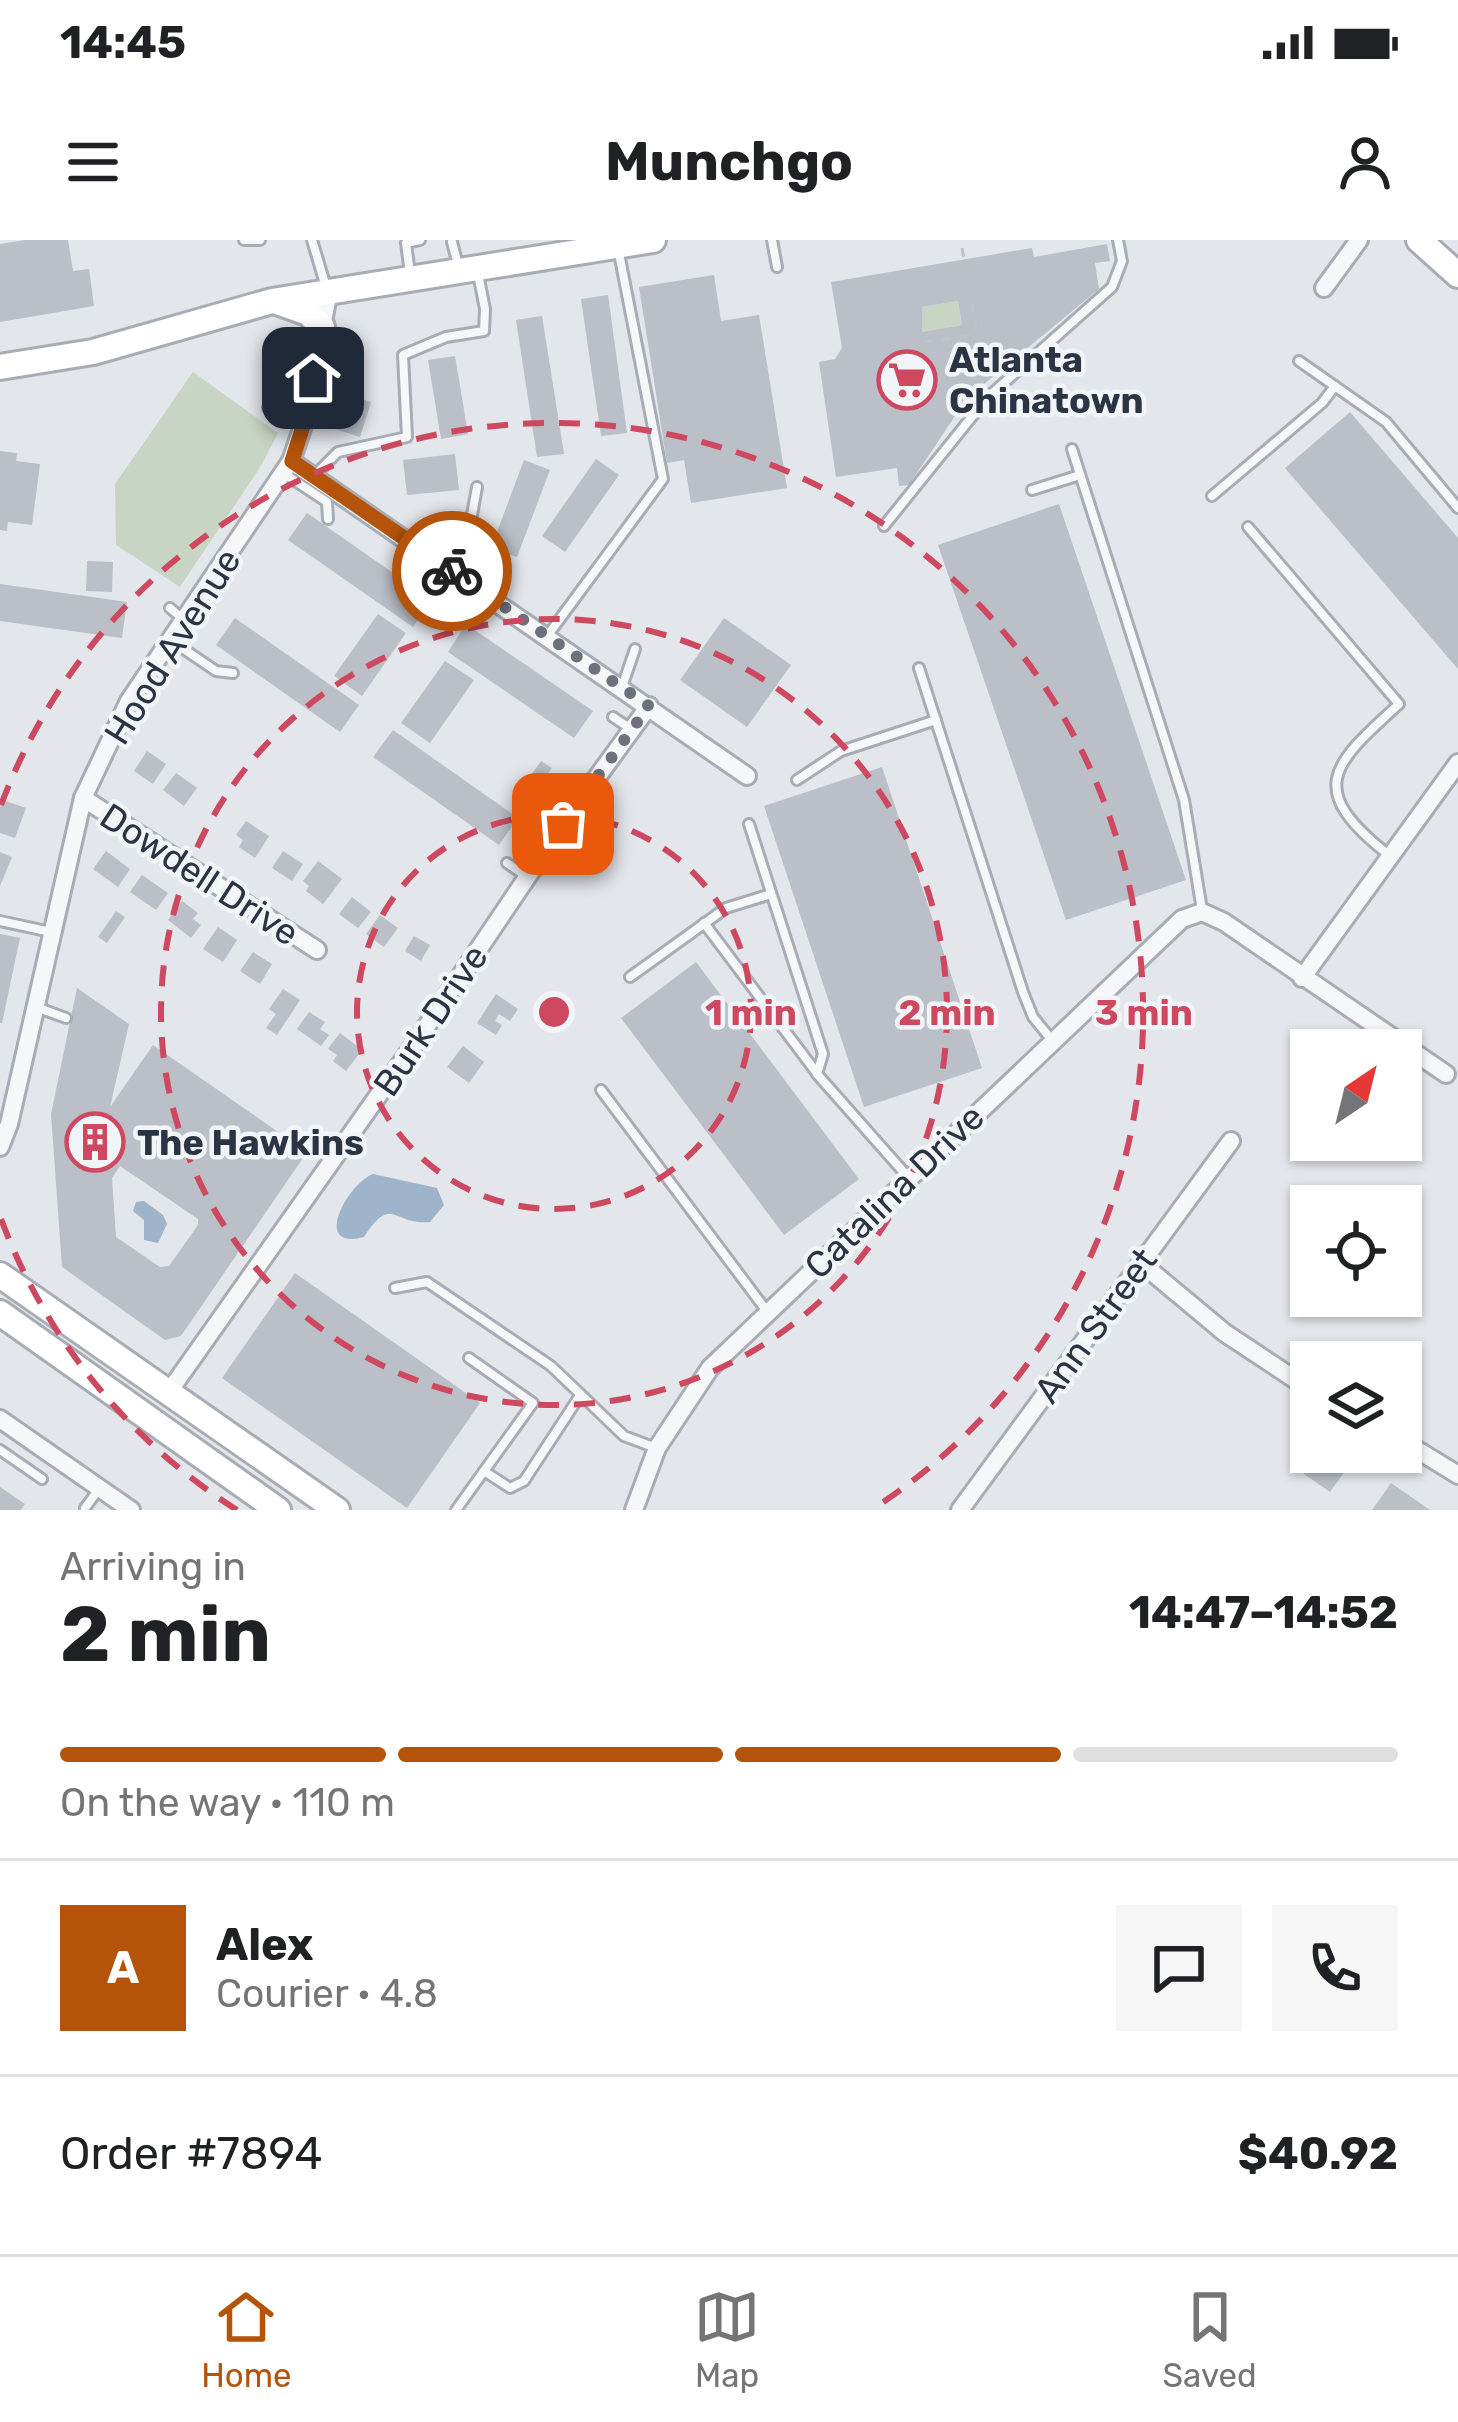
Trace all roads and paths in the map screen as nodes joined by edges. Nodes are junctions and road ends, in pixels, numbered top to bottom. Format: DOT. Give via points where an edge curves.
graph roads {
  1 [pos="244,240"];
  2 [pos="260,240"];
  3 [pos="312,240"];
  4 [pos="420,240"];
  5 [pos="653,240"];
  6 [pos="772,240"];
  7 [pos="1118,240"];
  8 [pos="1359,240"];
  9 [pos="1419,240"];
  10 [pos="452,242"];
  11 [pos="623,244"];
  12 [pos="962,248"];
  13 [pos="964,259"];
  14 [pos="777,267"];
  15 [pos="468,271"];
  16 [pos="1458,275"];
  17 [pos="410,281"];
  18 [pos="1324,288"];
  19 [pos="328,295"];
  20 [pos="970,299"];
  21 [pos="272,301"];
  22 [pos="322,327"];
  23 [pos="924,342"];
  24 [pos="1299,361"];
  25 [pos="0,367"];
  26 [pos="1335,386"];
  27 [pos="268,408"];
  28 [pos="305,420"];
  29 [pos="1072,449"];
  30 [pos="287,467"];
  31 [pos="1080,475"];
  32 [pos="314,476"];
  33 [pos="477,488"];
  34 [pos="1032,490"];
  35 [pos="1212,496"];
  36 [pos="1458,508"];
  37 [pos="328,519"];
  38 [pos="884,526"];
  39 [pos="1248,527"];
  40 [pos="444,566"];
  41 [pos="547,636"];
  42 [pos="171,640"];
  43 [pos="635,650"];
  44 [pos="919,668"];
  45 [pos="233,673"];
  46 [pos="622,687"];
  47 [pos="649,706"];
  48 [pos="613,717"];
  49 [pos="936,720"];
  50 [pos="632,730"];
  51 [pos="1458,763"];
  52 [pos="747,776"];
  53 [pos="796,780"];
  54 [pos="83,798"];
  55 [pos="749,824"];
  56 [pos="1391,857"];
  57 [pos="507,863"];
  58 [pos="527,877"];
  59 [pos="771,894"];
  60 [pos="1202,912"];
  61 [pos="0,921"];
  62 [pos="704,923"];
  63 [pos="52,933"];
  64 [pos="317,950"];
  65 [pos="630,977"];
  66 [pos="1301,978"];
  67 [pos="35,1007"];
  68 [pos="66,1018"];
  69 [pos="1052,1040"];
  70 [pos="817,1074"];
  71 [pos="1446,1074"];
  72 [pos="601,1090"];
  73 [pos="1231,1141"];
  74 [pos="0,1148"];
  75 [pos="908,1177"];
  76 [pos="1141,1263"];
  77 [pos="0,1275"];
  78 [pos="395,1288"];
  79 [pos="767,1312"];
  80 [pos="0,1313"];
  81 [pos="469,1358"];
  82 [pos="1290,1376"];
  83 [pos="168,1393"];
  84 [pos="579,1397"];
  85 [pos="0,1419"];
  86 [pos="657,1448"];
  87 [pos="0,1450"];
  88 [pos="1422,1453"];
  89 [pos="484,1471"];
  90 [pos="1458,1475"];
  91 [pos="42,1479"];
  92 [pos="99,1488"];
  93 [pos="85,1508"];
  94 [pos="131,1510"];
  95 [pos="278,1510"];
  96 [pos="337,1510"];
  97 [pos="456,1510"];
  98 [pos="634,1510"];
  99 [pos="961,1510"];
  1 -- 2 [label="lane"];
  3 -- 19 [label="lane"];
  4 -- 17 [label="lane" via="406,244"];
  5 -- 11 [label="street"];
  6 -- 14 [label="lane"];
  7 -- 38 [label="lane" via="1122,261 1112,287 987,398"];
  8 -- 18 [label="street"];
  9 -- 16 [label="street"];
  10 -- 15 [label="lane"];
  11 -- 15 [label="street"];
  11 -- 41 [label="lane" via="664,479"];
  12 -- 13 [label="path"];
  15 -- 17 [label="street"];
  15 -- 32 [label="lane" via="485,309 484,331 404,356 407,437 338,452"];
  17 -- 19 [label="street"];
  19 -- 21 [label="street"];
  19 -- 22 [label="street, Hood Avenue"];
  20 -- 23 [label="path" via="970,335"];
  21 -- 22 [label="street"];
  21 -- 25 [label="street" via="93,352"];
  22 -- 28 [label="street, Hood Avenue"];
  24 -- 26 [label="lane"];
  26 -- 35 [label="lane"];
  26 -- 36 [label="lane" via="1386,422"];
  27 -- 28 [label="lane"];
  28 -- 30 [label="street, Hood Avenue"];
  29 -- 31 [label="lane"];
  30 -- 32 [label="street"];
  30 -- 37 [label="lane" via="326,502"];
  30 -- 42 [label="street, Hood Avenue" via="177,614"];
  31 -- 34 [label="lane"];
  31 -- 60 [label="lane" via="1184,800"];
  32 -- 40 [label="street"];
  33 -- 40 [label="lane" via="469,532"];
  39 -- 56 [label="lane" via="1399,704 1337,768 1345,812"];
  40 -- 41 [label="street"];
  41 -- 46 [label="street"];
  42 -- 45 [label="lane" via="216,671"];
  42 -- 54 [label="street, Hood Avenue" via="129,701"];
  43 -- 46 [label="lane"];
  44 -- 49 [label="lane"];
  46 -- 47 [label="street"];
  47 -- 50 [label="street, Burk Drive"];
  47 -- 52 [label="street"];
  48 -- 50 [label="lane"];
  49 -- 53 [label="lane" via="841,751"];
  49 -- 69 [label="lane" via="1023,992"];
  50 -- 58 [label="street, Burk Drive"];
  51 -- 56 [label="street"];
  54 -- 63 [label="street, Hood Avenue"];
  54 -- 64 [label="street, Dowdell Drive"];
  55 -- 59 [label="lane"];
  56 -- 66 [label="street"];
  57 -- 58 [label="lane"];
  58 -- 83 [label="street, Burk Drive"];
  59 -- 62 [label="lane"];
  59 -- 70 [label="lane" via="823,1054"];
  60 -- 66 [label="street"];
  60 -- 69 [label="street, Catalina Drive" via="1182,920"];
  61 -- 63 [label="lane"];
  62 -- 65 [label="lane"];
  62 -- 70 [label="lane"];
  63 -- 67 [label="street, Hood Avenue"];
  66 -- 71 [label="street"];
  67 -- 68 [label="lane"];
  67 -- 74 [label="street, Hood Avenue"];
  69 -- 75 [label="street, Catalina Drive"];
  70 -- 75 [label="lane"];
  72 -- 79 [label="lane"];
  73 -- 76 [label="street, Ann Street"];
  75 -- 79 [label="street, Catalina Drive"];
  76 -- 82 [label="street"];
  76 -- 99 [label="street, Ann Street"];
  77 -- 83 [label="street"];
  78 -- 84 [label="lane" via="427,1282 551,1366"];
  79 -- 86 [label="street, Catalina Drive" via="710,1368"];
  80 -- 95 [label="street"];
  81 -- 89 [label="lane" via="532,1403"];
  83 -- 96 [label="street"];
  84 -- 86 [label="lane" via="623,1436"];
  84 -- 89 [label="lane" via="524,1481 510,1488"];
  85 -- 92 [label="street"];
  86 -- 98 [label="street, Catalina Drive"];
  87 -- 91 [label="lane"];
  88 -- 90 [label="street"];
  89 -- 97 [label="lane"];
  92 -- 93 [label="lane"];
  92 -- 94 [label="street"];
}
